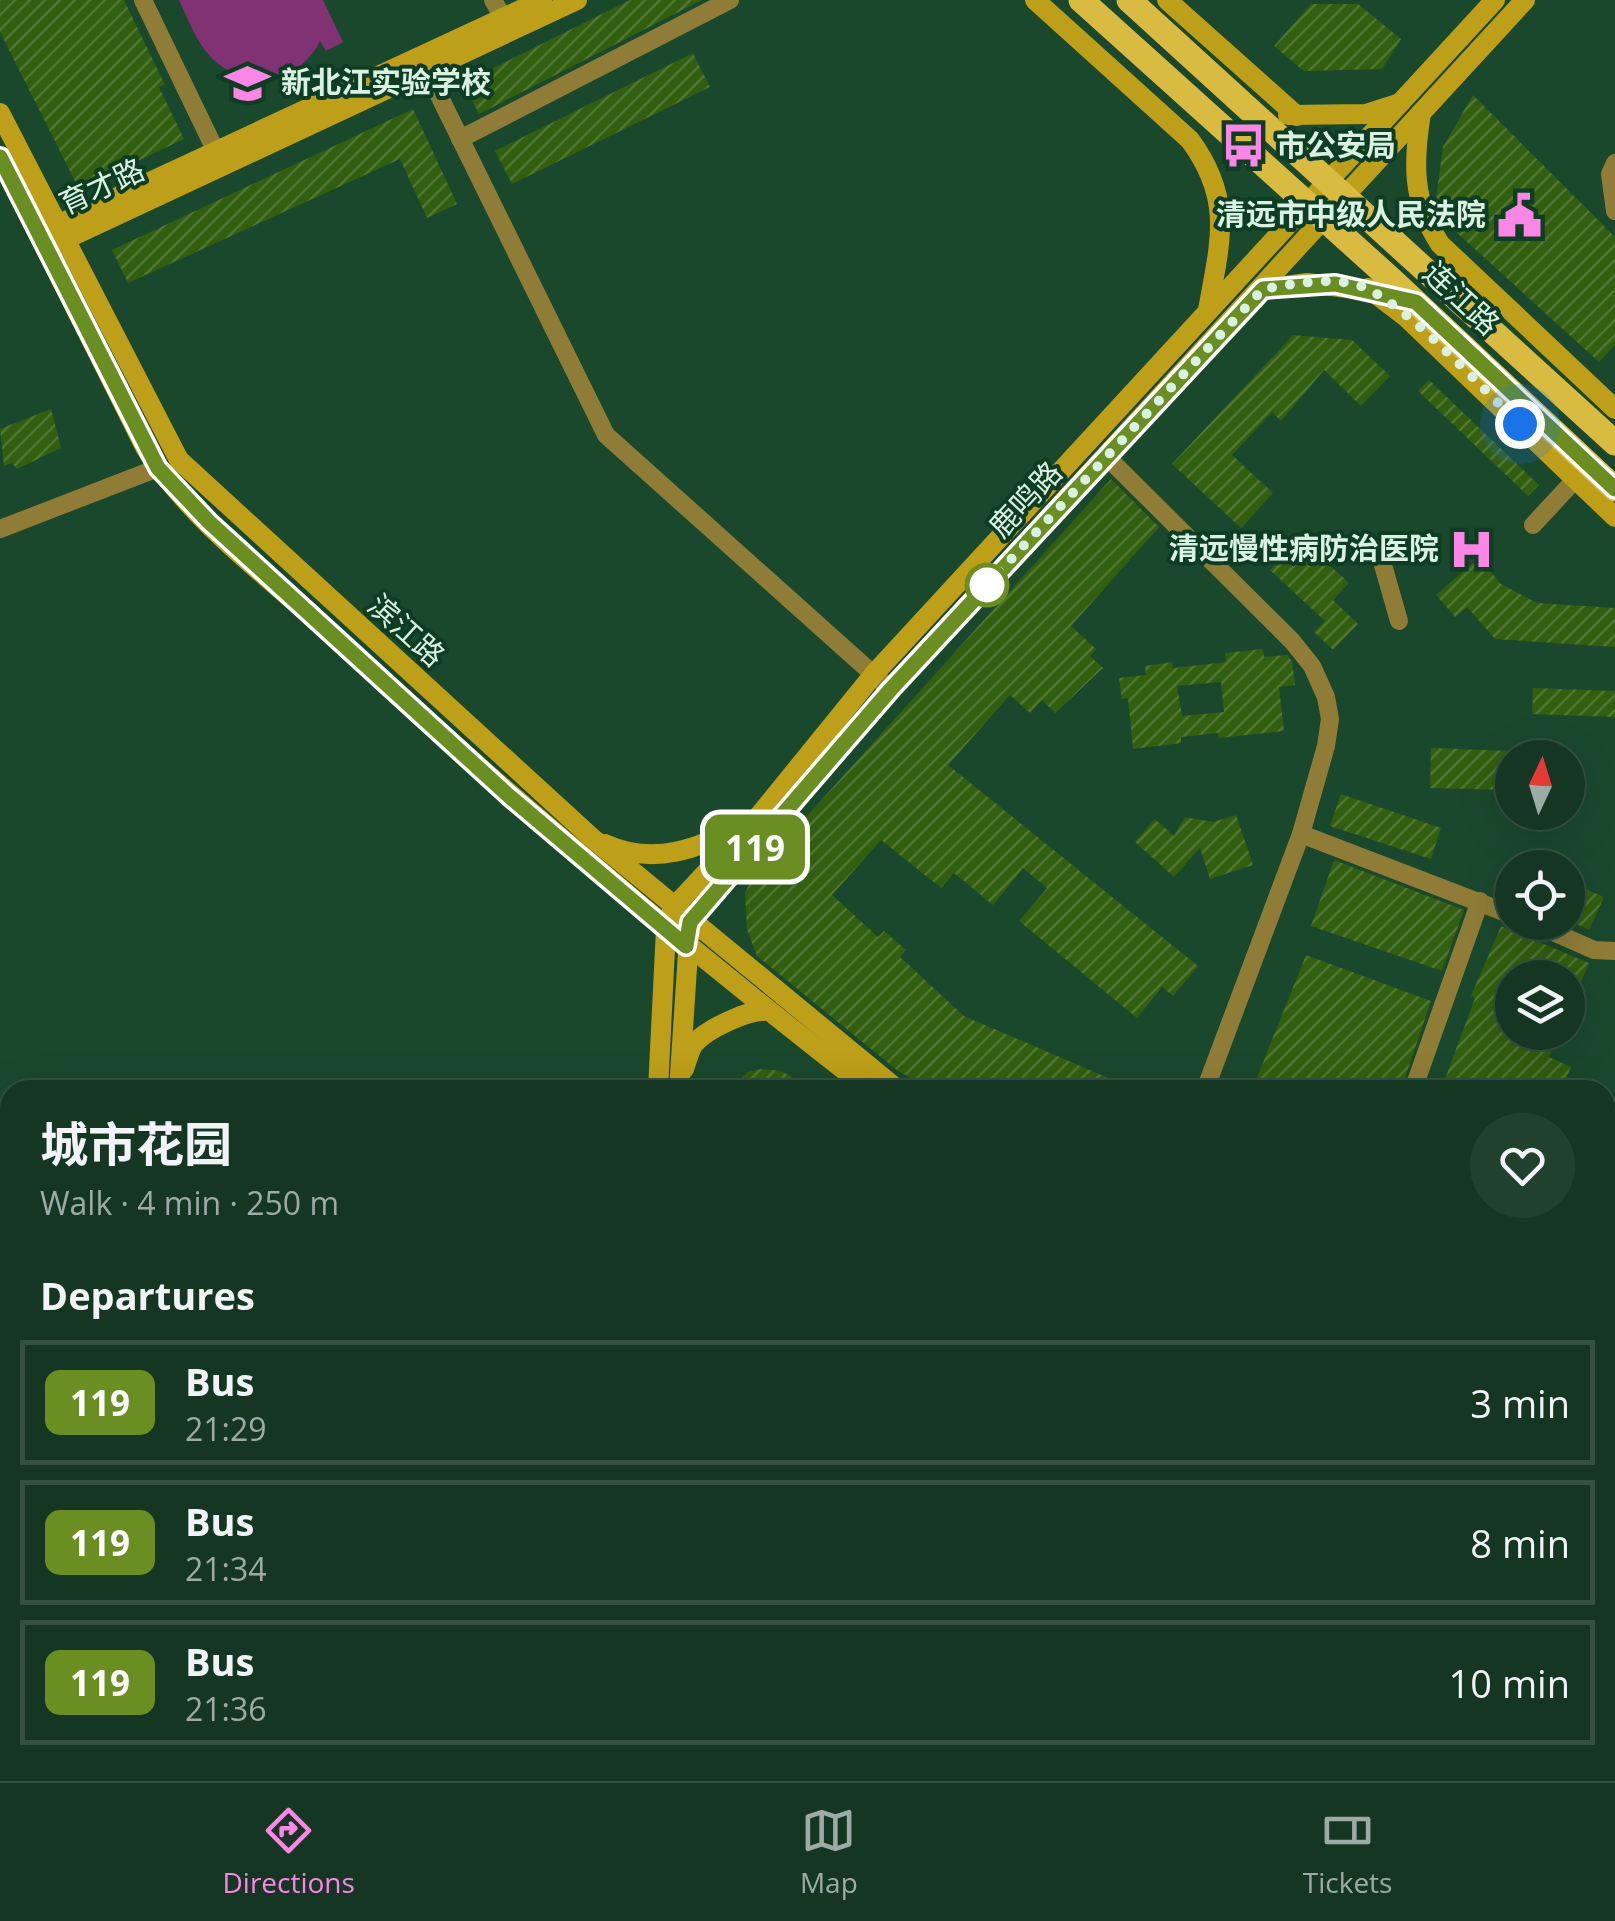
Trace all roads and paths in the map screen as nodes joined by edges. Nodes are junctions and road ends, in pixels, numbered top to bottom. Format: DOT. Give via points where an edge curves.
graph roads {
  1 [pos="144,0"];
  2 [pos="542,0"];
  3 [pos="577,0"];
  4 [pos="730,0"];
  5 [pos="1035,0"];
  6 [pos="1071,0"];
  7 [pos="1081,0"];
  8 [pos="1129,0"];
  9 [pos="1167,0"];
  10 [pos="1496,0"];
  11 [pos="1525,0"];
  12 [pos="502,16"];
  13 [pos="1072,33"];
  14 [pos="426,69"];
  15 [pos="1399,104"];
  16 [pos="1422,110"];
  17 [pos="1252,112"];
  18 [pos="0,114"];
  19 [pos="1297,116"];
  20 [pos="460,139"];
  21 [pos="218,156"];
  22 [pos="0,157"];
  23 [pos="1615,163"];
  24 [pos="1337,187"];
  25 [pos="1615,211"];
  26 [pos="1315,212"];
  27 [pos="55,235"];
  28 [pos="1477,278"];
  29 [pos="1368,288"];
  30 [pos="1263,289"];
  31 [pos="1459,298"];
  32 [pos="1416,302"];
  33 [pos="1208,311"];
  34 [pos="1615,409"];
  35 [pos="1615,443"];
  36 [pos="1106,457"];
  37 [pos="158,468"];
  38 [pos="1584,470"];
  39 [pos="1615,490"];
  40 [pos="1615,517"];
  41 [pos="1534,525"];
  42 [pos="0,529"];
  43 [pos="1381,558"];
  44 [pos="1399,621"];
  45 [pos="874,674"];
  46 [pos="891,689"];
  47 [pos="758,817"];
  48 [pos="1301,834"];
  49 [pos="592,838"];
  50 [pos="1480,901"];
  51 [pos="673,908"];
  52 [pos="1495,908"];
  53 [pos="690,922"];
  54 [pos="666,930"];
  55 [pos="1572,940"];
  56 [pos="686,946"];
  57 [pos="1615,951"];
  58 [pos="768,1012"];
  59 [pos="658,1080"];
  60 [pos="679,1080"];
  61 [pos="682,1080"];
  62 [pos="857,1080"];
  63 [pos="886,1080"];
  64 [pos="1209,1080"];
  65 [pos="1417,1080"];
  1 -- 21 [label="street"];
  2 -- 12 [label="street, 育才路"];
  3 -- 12 [label="street, 育才路"];
  4 -- 20 [label="street"];
  5 -- 13 [label="street"];
  6 -- 13 [label="street"];
  7 -- 26 [label="main road, 连江路"];
  8 -- 17 [label="main road, 连江路"];
  9 -- 19 [label="street"];
  10 -- 15 [label="street, 鹿鸣路"];
  11 -- 16 [label="street, 鹿鸣路"];
  12 -- 14 [label="street, 育才路"];
  12 -- 21 [label="street, 育才路"];
  13 -- 33 [label="street" via="1190,140 1211,172 1222,210"];
  14 -- 20 [label="street"];
  14 -- 21 [label="street, 育才路"];
  15 -- 19 [label="street" via="1366,114"];
  15 -- 24 [label="street, 鹿鸣路"];
  16 -- 24 [label="street, 鹿鸣路"];
  16 -- 28 [label="street" via="1414,174 1424,220"];
  17 -- 19 [label="street"];
  17 -- 24 [label="main road, 连江路"];
  18 -- 27 [label="street, 滨江路"];
  20 -- 45 [label="street" via="606,435"];
  21 -- 27 [label="street, 育才路"];
  22 -- 27 [label="street, 滨江路"];
  23 -- 25 [label="street"];
  24 -- 26 [label="street, 鹿鸣路"];
  24 -- 31 [label="main road, 连江路"];
  26 -- 30 [label="street, 鹿鸣路"];
  26 -- 32 [label="main road, 连江路"];
  26 -- 33 [label="street, 鹿鸣路"];
  27 -- 37 [label="street, 滨江路"];
  27 -- 49 [label="street, 滨江路" via="178,460"];
  28 -- 31 [label="street"];
  28 -- 34 [label="street"];
  29 -- 30 [label="street" via="1307,282"];
  29 -- 32 [label="street"];
  29 -- 38 [label="street"];
  30 -- 36 [label="street, 鹿鸣路"];
  31 -- 35 [label="main road, 连江路"];
  32 -- 38 [label="main road, 连江路"];
  33 -- 45 [label="street, 鹿鸣路"];
  36 -- 46 [label="street, 鹿鸣路"];
  36 -- 48 [label="street" via="1292,641 1319,679 1328,728"];
  37 -- 42 [label="street"];
  37 -- 54 [label="street, 滨江路" via="509,796"];
  38 -- 39 [label="main road, 连江路"];
  38 -- 40 [label="street"];
  38 -- 41 [label="street"];
  43 -- 44 [label="street"];
  45 -- 46 [label="street"];
  45 -- 47 [label="street, 鹿鸣路"];
  46 -- 53 [label="street, 鹿鸣路"];
  47 -- 49 [label="street" via="672,853 631,853"];
  47 -- 51 [label="street, 鹿鸣路"];
  48 -- 50 [label="street"];
  48 -- 64 [label="street"];
  49 -- 51 [label="street, 滨江路"];
  50 -- 52 [label="street"];
  50 -- 65 [label="street"];
  51 -- 53 [label="street, 滨江路"];
  51 -- 54 [label="street, 鹿鸣路"];
  53 -- 56 [label="street"];
  53 -- 63 [label="street, 滨江路"];
  54 -- 56 [label="street, 滨江路"];
  54 -- 59 [label="street, 鹿鸣路"];
  55 -- 57 [label="street"];
  56 -- 58 [label="street, 滨江路"];
  56 -- 60 [label="street"];
  58 -- 61 [label="street" via="751,1012 698,1040"];
  58 -- 62 [label="street, 滨江路"];
}
